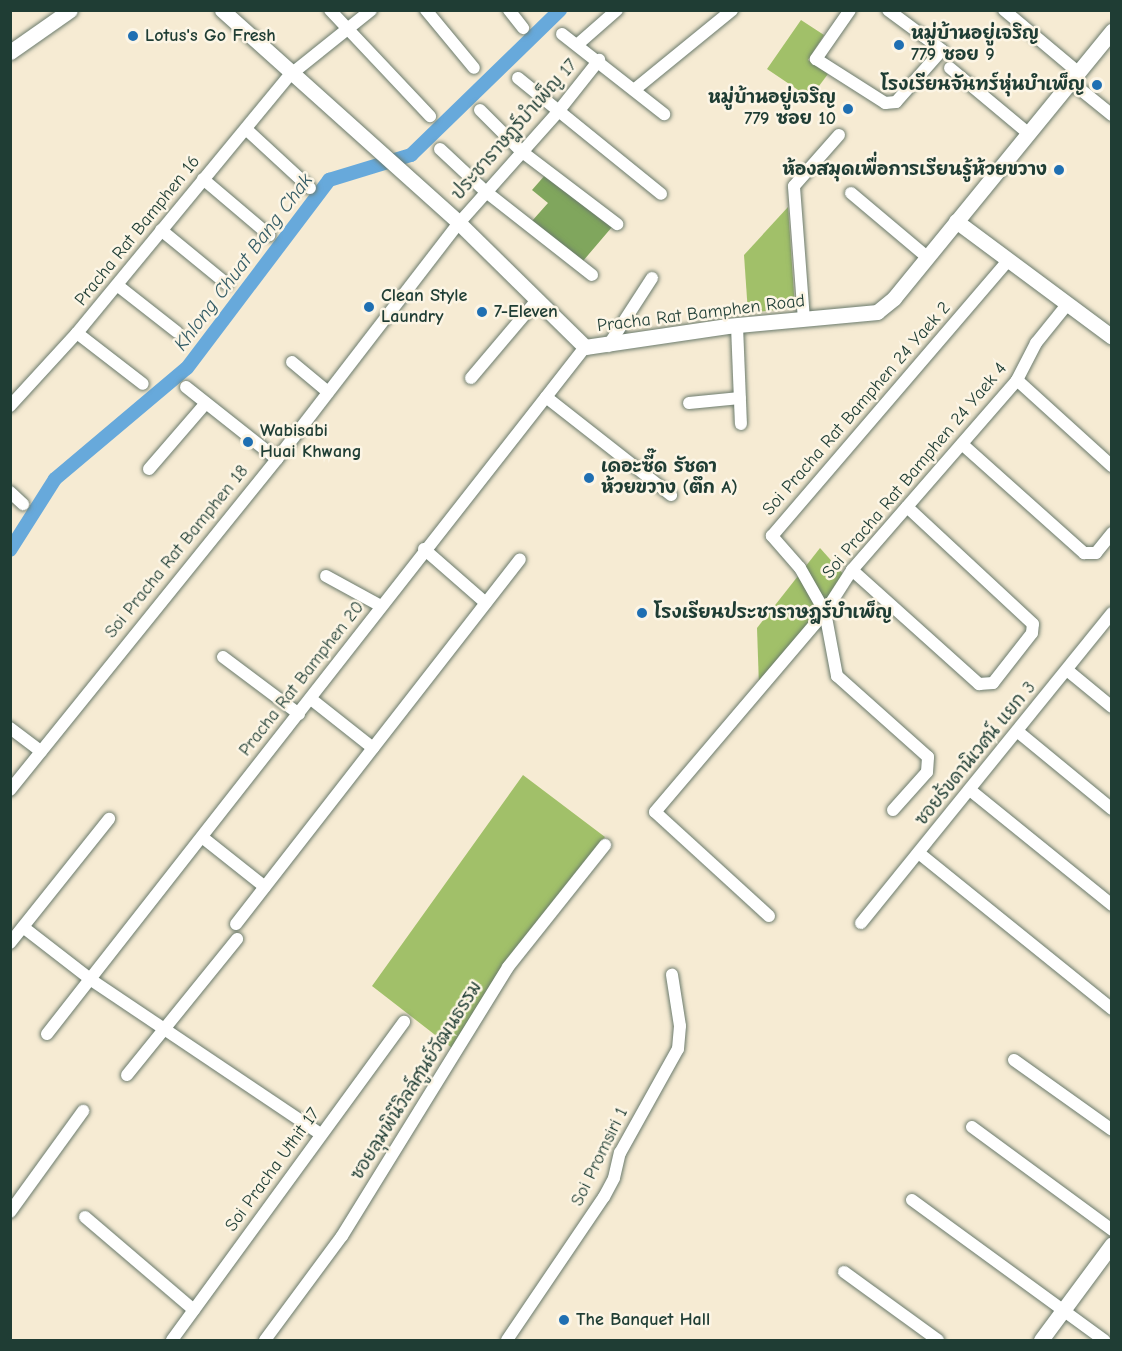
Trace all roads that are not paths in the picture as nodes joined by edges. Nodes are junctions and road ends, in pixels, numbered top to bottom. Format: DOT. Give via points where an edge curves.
graph roads {
  1 [pos="70,10"];
  2 [pos="222,10"];
  3 [pos="330,10"];
  4 [pos="370,10"];
  5 [pos="426,10"];
  6 [pos="509,10"];
  7 [pos="617,10"];
  8 [pos="732,10"];
  9 [pos="850,10"];
  10 [pos="888,10"];
  11 [pos="1004,10"];
  12 [pos="523,28"];
  13 [pos="345,31"];
  14 [pos="1112,31"];
  15 [pos="562,34"];
  16 [pos="577,45"];
  17 [pos="10,52"];
  18 [pos="599,60"];
  19 [pos="474,68"];
  20 [pos="950,68"];
  21 [pos="290,75"];
  22 [pos="1074,77"];
  23 [pos="518,78"];
  24 [pos="634,90"];
  25 [pos="480,110"];
  26 [pos="557,113"];
  27 [pos="664,114"];
  28 [pos="1112,115"];
  29 [pos="430,116"];
  30 [pos="246,129"];
  31 [pos="1028,133"];
  32 [pos="839,135"];
  33 [pos="440,149"];
  34 [pos="521,151"];
  35 [pos="203,179"];
  36 [pos="310,188"];
  37 [pos="485,191"];
  38 [pos="851,193"];
  39 [pos="661,194"];
  40 [pos="956,220"];
  41 [pos="459,223"];
  42 [pos="617,224"];
  43 [pos="160,230"];
  44 [pos="269,236"];
  45 [pos="927,257"];
  46 [pos="1007,262"];
  47 [pos="592,275"];
  48 [pos="652,278"];
  49 [pos="117,285"];
  50 [pos="227,285"];
  51 [pos="537,300"];
  52 [pos="1066,306"];
  53 [pos="804,321"];
  54 [pos="737,326"];
  55 [pos="177,332"];
  56 [pos="77,333"];
  57 [pos="1112,337"];
  58 [pos="608,346"];
  59 [pos="585,347"];
  60 [pos="292,362"];
  61 [pos="471,378"];
  62 [pos="1017,380"];
  63 [pos="143,384"];
  64 [pos="186,387"];
  65 [pos="328,392"];
  66 [pos="546,397"];
  67 [pos="740,398"];
  68 [pos="206,403"];
  69 [pos="689,403"];
  70 [pos="10,406"];
  71 [pos="741,424"];
  72 [pos="962,444"];
  73 [pos="277,459"];
  74 [pos="1112,465"];
  75 [pos="149,469"];
  76 [pos="10,492"];
  77 [pos="671,495"];
  78 [pos="23,504"];
  79 [pos="907,507"];
  80 [pos="1112,533"];
  81 [pos="424,549"];
  82 [pos="520,559"];
  83 [pos="852,570"];
  84 [pos="326,576"];
  85 [pos="486,603"];
  86 [pos="381,606"];
  87 [pos="825,612"];
  88 [pos="1112,613"];
  89 [pos="223,657"];
  90 [pos="1067,670"];
  91 [pos="310,699"];
  92 [pos="1112,707"];
  93 [pos="299,714"];
  94 [pos="10,728"];
  95 [pos="1017,731"];
  96 [pos="373,748"];
  97 [pos="41,751"];
  98 [pos="10,789"];
  99 [pos="970,790"];
  100 [pos="1112,809"];
  101 [pos="893,810"];
  102 [pos="109,819"];
  103 [pos="202,837"];
  104 [pos="605,845"];
  105 [pos="920,854"];
  106 [pos="266,887"];
  107 [pos="1112,905"];
  108 [pos="769,916"];
  109 [pos="865,920"];
  110 [pos="236,924"];
  111 [pos="23,927"];
  112 [pos="237,939"];
  113 [pos="10,943"];
  114 [pos="672,975"];
  115 [pos="90,979"];
  116 [pos="1112,1010"];
  117 [pos="404,1022"];
  118 [pos="165,1030"];
  119 [pos="47,1034"];
  120 [pos="1014,1060"];
  121 [pos="127,1075"];
  122 [pos="83,1111"];
  123 [pos="972,1127"];
  124 [pos="1112,1130"];
  125 [pos="321,1134"];
  126 [pos="912,1200"];
  127 [pos="10,1212"];
  128 [pos="85,1217"];
  129 [pos="1112,1230"];
  130 [pos="1112,1244"];
  131 [pos="844,1272"];
  132 [pos="194,1310"];
  133 [pos="1063,1311"];
  134 [pos="172,1341"];
  135 [pos="265,1341"];
  136 [pos="507,1341"];
  137 [pos="938,1341"];
  138 [pos="1041,1341"];
  139 [pos="1104,1341"];
  1 -- 17 [label="street"];
  2 -- 21 [label="street, Pracha Rat Bamphen Road"];
  3 -- 13 [label="street"];
  4 -- 13 [label="street, Pracha Rat Bamphen 16"];
  5 -- 19 [label="street"];
  6 -- 12 [label="street"];
  7 -- 16 [label="street"];
  8 -- 24 [label="street"];
  9 -- 10 [label="street" via="816,59 885,103 896,102 942,50"];
  11 -- 22 [label="street"];
  13 -- 21 [label="street, Pracha Rat Bamphen 16"];
  13 -- 29 [label="street"];
  14 -- 22 [label="street, Pracha Rat Bamphen Road"];
  15 -- 16 [label="street"];
  16 -- 18 [label="street"];
  18 -- 24 [label="street"];
  18 -- 26 [label="street, ประชาราษฎร์บำเพ็ญ 17"];
  20 -- 31 [label="street"];
  21 -- 30 [label="street, Pracha Rat Bamphen 16"];
  21 -- 41 [label="street, Pracha Rat Bamphen Road"];
  22 -- 28 [label="street"];
  22 -- 31 [label="street, Pracha Rat Bamphen Road"];
  23 -- 26 [label="street"];
  24 -- 27 [label="street"];
  25 -- 34 [label="street"];
  26 -- 34 [label="street, ประชาราษฎร์บำเพ็ญ 17"];
  26 -- 39 [label="street"];
  30 -- 35 [label="street, Pracha Rat Bamphen 16"];
  30 -- 36 [label="street"];
  31 -- 40 [label="street, Pracha Rat Bamphen Road"];
  32 -- 53 [label="street" via="794,186"];
  33 -- 37 [label="street"];
  34 -- 37 [label="street, ประชาราษฎร์บำเพ็ญ 17"];
  34 -- 42 [label="street"];
  35 -- 43 [label="street, Pracha Rat Bamphen 16"];
  35 -- 44 [label="street"];
  37 -- 41 [label="street, ประชาราษฎร์บำเพ็ญ 17"];
  37 -- 47 [label="street"];
  38 -- 45 [label="street"];
  40 -- 45 [label="street, Pracha Rat Bamphen Road"];
  40 -- 46 [label="street"];
  41 -- 51 [label="street, Pracha Rat Bamphen Road"];
  41 -- 65 [label="street, Soi Pracha Rat Bamphen 18"];
  43 -- 49 [label="street, Pracha Rat Bamphen 16"];
  43 -- 50 [label="street"];
  45 -- 53 [label="street, Pracha Rat Bamphen Road" via="894,298 877,312"];
  46 -- 52 [label="street"];
  46 -- 87 [label="street, Soi Pracha Rat Bamphen 24 Yaek 2" via="772,536 800,568"];
  48 -- 58 [label="street"];
  49 -- 55 [label="street"];
  49 -- 56 [label="street, Pracha Rat Bamphen 16"];
  51 -- 59 [label="street, Pracha Rat Bamphen Road"];
  51 -- 61 [label="street"];
  52 -- 57 [label="street"];
  52 -- 62 [label="street, Soi Pracha Rat Bamphen 24 Yaek 4" via="1036,343"];
  53 -- 54 [label="street, Pracha Rat Bamphen Road"];
  54 -- 58 [label="street, Pracha Rat Bamphen Road"];
  54 -- 67 [label="street"];
  56 -- 63 [label="street"];
  56 -- 70 [label="street, Pracha Rat Bamphen 16"];
  58 -- 59 [label="street, Pracha Rat Bamphen Road"];
  59 -- 66 [label="street, Pracha Rat Bamphen 20"];
  60 -- 65 [label="street"];
  62 -- 72 [label="street, Soi Pracha Rat Bamphen 24 Yaek 4"];
  62 -- 74 [label="street"];
  64 -- 68 [label="street"];
  65 -- 73 [label="street, Soi Pracha Rat Bamphen 18"];
  66 -- 77 [label="street"];
  66 -- 81 [label="street, Pracha Rat Bamphen 20"];
  67 -- 69 [label="street"];
  67 -- 71 [label="street"];
  68 -- 73 [label="street"];
  68 -- 75 [label="street"];
  72 -- 79 [label="street, Soi Pracha Rat Bamphen 24 Yaek 4"];
  72 -- 80 [label="street" via="1084,553 1096,553"];
  73 -- 97 [label="street, Soi Pracha Rat Bamphen 18"];
  76 -- 78 [label="street"];
  79 -- 83 [label="street, Soi Pracha Rat Bamphen 24 Yaek 4"];
  79 -- 83 [label="street" via="1028,616 1032,633 993,683 979,684"];
  81 -- 85 [label="street"];
  81 -- 86 [label="street, Pracha Rat Bamphen 20"];
  82 -- 85 [label="street"];
  83 -- 87 [label="street, Soi Pracha Rat Bamphen 24 Yaek 4"];
  84 -- 86 [label="street"];
  85 -- 96 [label="street"];
  86 -- 91 [label="street, Pracha Rat Bamphen 20"];
  87 -- 101 [label="street" via="837,676 928,757 927,772"];
  87 -- 108 [label="street, Soi Pracha Rat Bamphen 24 Yaek 4" via="655,812"];
  88 -- 90 [label="street, ซอยร้ขดานิเวศน์ แยก 3"];
  89 -- 93 [label="street"];
  90 -- 92 [label="street"];
  90 -- 95 [label="street, ซอยร้ขดานิเวศน์ แยก 3"];
  91 -- 93 [label="street, Pracha Rat Bamphen 20"];
  91 -- 96 [label="street"];
  93 -- 103 [label="street, Pracha Rat Bamphen 20"];
  94 -- 97 [label="street"];
  95 -- 99 [label="street, ซอยร้ขดานิเวศน์ แยก 3"];
  95 -- 100 [label="street"];
  96 -- 106 [label="street"];
  97 -- 98 [label="street, Soi Pracha Rat Bamphen 18"];
  99 -- 105 [label="street, ซอยร้ขดานิเวศน์ แยก 3"];
  99 -- 107 [label="street"];
  102 -- 111 [label="street"];
  103 -- 106 [label="street"];
  103 -- 115 [label="street, Pracha Rat Bamphen 20"];
  104 -- 135 [label="street, ซอยลุมพินีวิลล์ศูนย์วัฒนธรรม" via="508,968 342,1236"];
  105 -- 109 [label="street, ซอยร้ขดานิเวศน์ แยก 3"];
  105 -- 116 [label="street"];
  106 -- 110 [label="street"];
  111 -- 113 [label="street"];
  111 -- 115 [label="street"];
  112 -- 118 [label="street"];
  114 -- 136 [label="street, Soi Promsiri 1" via="680,1026 678,1049 620,1153 604,1197"];
  115 -- 118 [label="street"];
  115 -- 119 [label="street, Pracha Rat Bamphen 20"];
  117 -- 125 [label="street, Soi Pracha Uthit 17"];
  118 -- 121 [label="street"];
  118 -- 125 [label="street"];
  120 -- 124 [label="street"];
  122 -- 127 [label="street"];
  123 -- 129 [label="street"];
  125 -- 132 [label="street, Soi Pracha Uthit 17"];
  126 -- 133 [label="street"];
  128 -- 132 [label="street"];
  130 -- 133 [label="street"];
  131 -- 137 [label="street"];
  132 -- 134 [label="street, Soi Pracha Uthit 17"];
  133 -- 138 [label="street"];
  133 -- 139 [label="street"];
}
